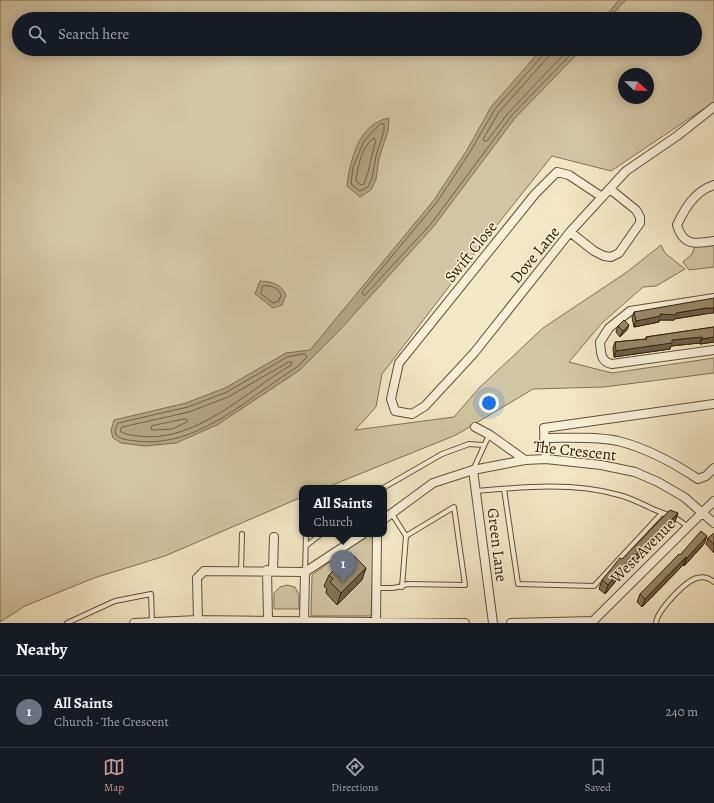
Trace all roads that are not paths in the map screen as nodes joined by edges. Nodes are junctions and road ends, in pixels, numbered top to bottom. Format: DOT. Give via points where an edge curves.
graph roads {
  1 [pos="714,107"];
  2 [pos="710,186"];
  3 [pos="610,188"];
  4 [pos="602,197"];
  5 [pos="570,232"];
  6 [pos="714,240"];
  7 [pos="714,298"];
  8 [pos="714,350"];
  9 [pos="391,399"];
  10 [pos="714,404"];
  11 [pos="475,427"];
  12 [pos="490,435"];
  13 [pos="544,438"];
  14 [pos="483,445"];
  15 [pos="546,459"];
  16 [pos="525,460"];
  17 [pos="714,468"];
  18 [pos="473,470"];
  19 [pos="387,486"];
  20 [pos="504,489"];
  21 [pos="476,492"];
  22 [pos="714,501"];
  23 [pos="702,512"];
  24 [pos="662,513"];
  25 [pos="392,514"];
  26 [pos="387,517"];
  27 [pos="714,523"];
  28 [pos="688,527"];
  29 [pos="242,534"];
  30 [pos="406,536"];
  31 [pos="274,537"];
  32 [pos="306,537"];
  33 [pos="317,537"];
  34 [pos="358,537"];
  35 [pos="377,537"];
  36 [pos="306,546"];
  37 [pos="240,570"];
  38 [pos="270,570"];
  39 [pos="305,572"];
  40 [pos="714,582"];
  41 [pos="402,586"];
  42 [pos="376,588"];
  43 [pos="198,620"];
  44 [pos="268,620"];
  45 [pos="152,621"];
  46 [pos="163,622"];
  47 [pos="304,622"];
  48 [pos="376,622"];
  49 [pos="594,622"];
  50 [pos="66,623"];
  51 [pos="136,623"];
  52 [pos="465,623"];
  53 [pos="493,623"];
  54 [pos="511,623"];
  55 [pos="656,623"];
  1 -- 3 [label="street, Dove Lane" via="626,172"];
  2 -- 6 [label="street" via="692,200 677,225 685,240"];
  3 -- 4 [label="street, Dove Lane"];
  3 -- 5 [label="street" via="636,210 640,217 640,223 619,253 612,257 604,256"];
  4 -- 5 [label="street, Dove Lane"];
  4 -- 9 [label="street, Swift Close" via="569,175 556,172 535,194 399,363"];
  5 -- 9 [label="street, Dove Lane" via="474,353 425,406 412,414 402,413 395,410"];
  7 -- 8 [label="street" via="630,310 609,328 600,342 601,358 612,364"];
  10 -- 13 [label="street" via="544,428"];
  11 -- 12 [label="street"];
  12 -- 14 [label="lane"];
  12 -- 16 [label="street"];
  13 -- 15 [label="street"];
  13 -- 17 [label="street" via="578,437 618,441 678,465 698,479 706,476"];
  14 -- 18 [label="lane"];
  14 -- 19 [label="lane" via="469,444 442,454"];
  15 -- 16 [label="street, The Crescent"];
  15 -- 23 [label="street, The Crescent" via="601,464 635,472 684,497"];
  16 -- 18 [label="street, The Crescent"];
  18 -- 21 [label="street, Green Lane"];
  18 -- 25 [label="street, The Crescent" via="433,483"];
  20 -- 21 [label="lane"];
  20 -- 24 [label="lane" via="564,486 584,489 620,495"];
  20 -- 24 [label="lane" via="518,584 594,586"];
  21 -- 53 [label="street, Green Lane"];
  22 -- 23 [label="street, West Avenue"];
  23 -- 27 [label="street, The Crescent"];
  23 -- 28 [label="street, West Avenue"];
  24 -- 28 [label="lane" via="676,516"];
  25 -- 26 [label="street, The Crescent"];
  25 -- 30 [label="lane"];
  28 -- 49 [label="street, West Avenue"];
  29 -- 37 [label="lane"];
  30 -- 41 [label="lane"];
  30 -- 41 [label="lane" via="454,507 464,585"];
  31 -- 38 [label="street"];
  32 -- 36 [label="lane"];
  33 -- 36 [label="lane"];
  34 -- 39 [label="street"];
  35 -- 42 [label="street"];
  36 -- 39 [label="lane"];
  37 -- 38 [label="street"];
  37 -- 43 [label="street" via="204,571 197,578"];
  38 -- 39 [label="street"];
  38 -- 44 [label="street"];
  39 -- 47 [label="street"];
  40 -- 55 [label="lane" via="703,577 690,582 662,609"];
  41 -- 42 [label="lane"];
  42 -- 48 [label="street"];
  43 -- 44 [label="street"];
  43 -- 46 [label="street"];
  44 -- 47 [label="street"];
  45 -- 46 [label="street"];
  45 -- 50 [label="lane" via="152,594 115,601"];
  45 -- 51 [label="street"];
  47 -- 48 [label="street"];
  48 -- 52 [label="street"];
  49 -- 54 [label="street"];
}
